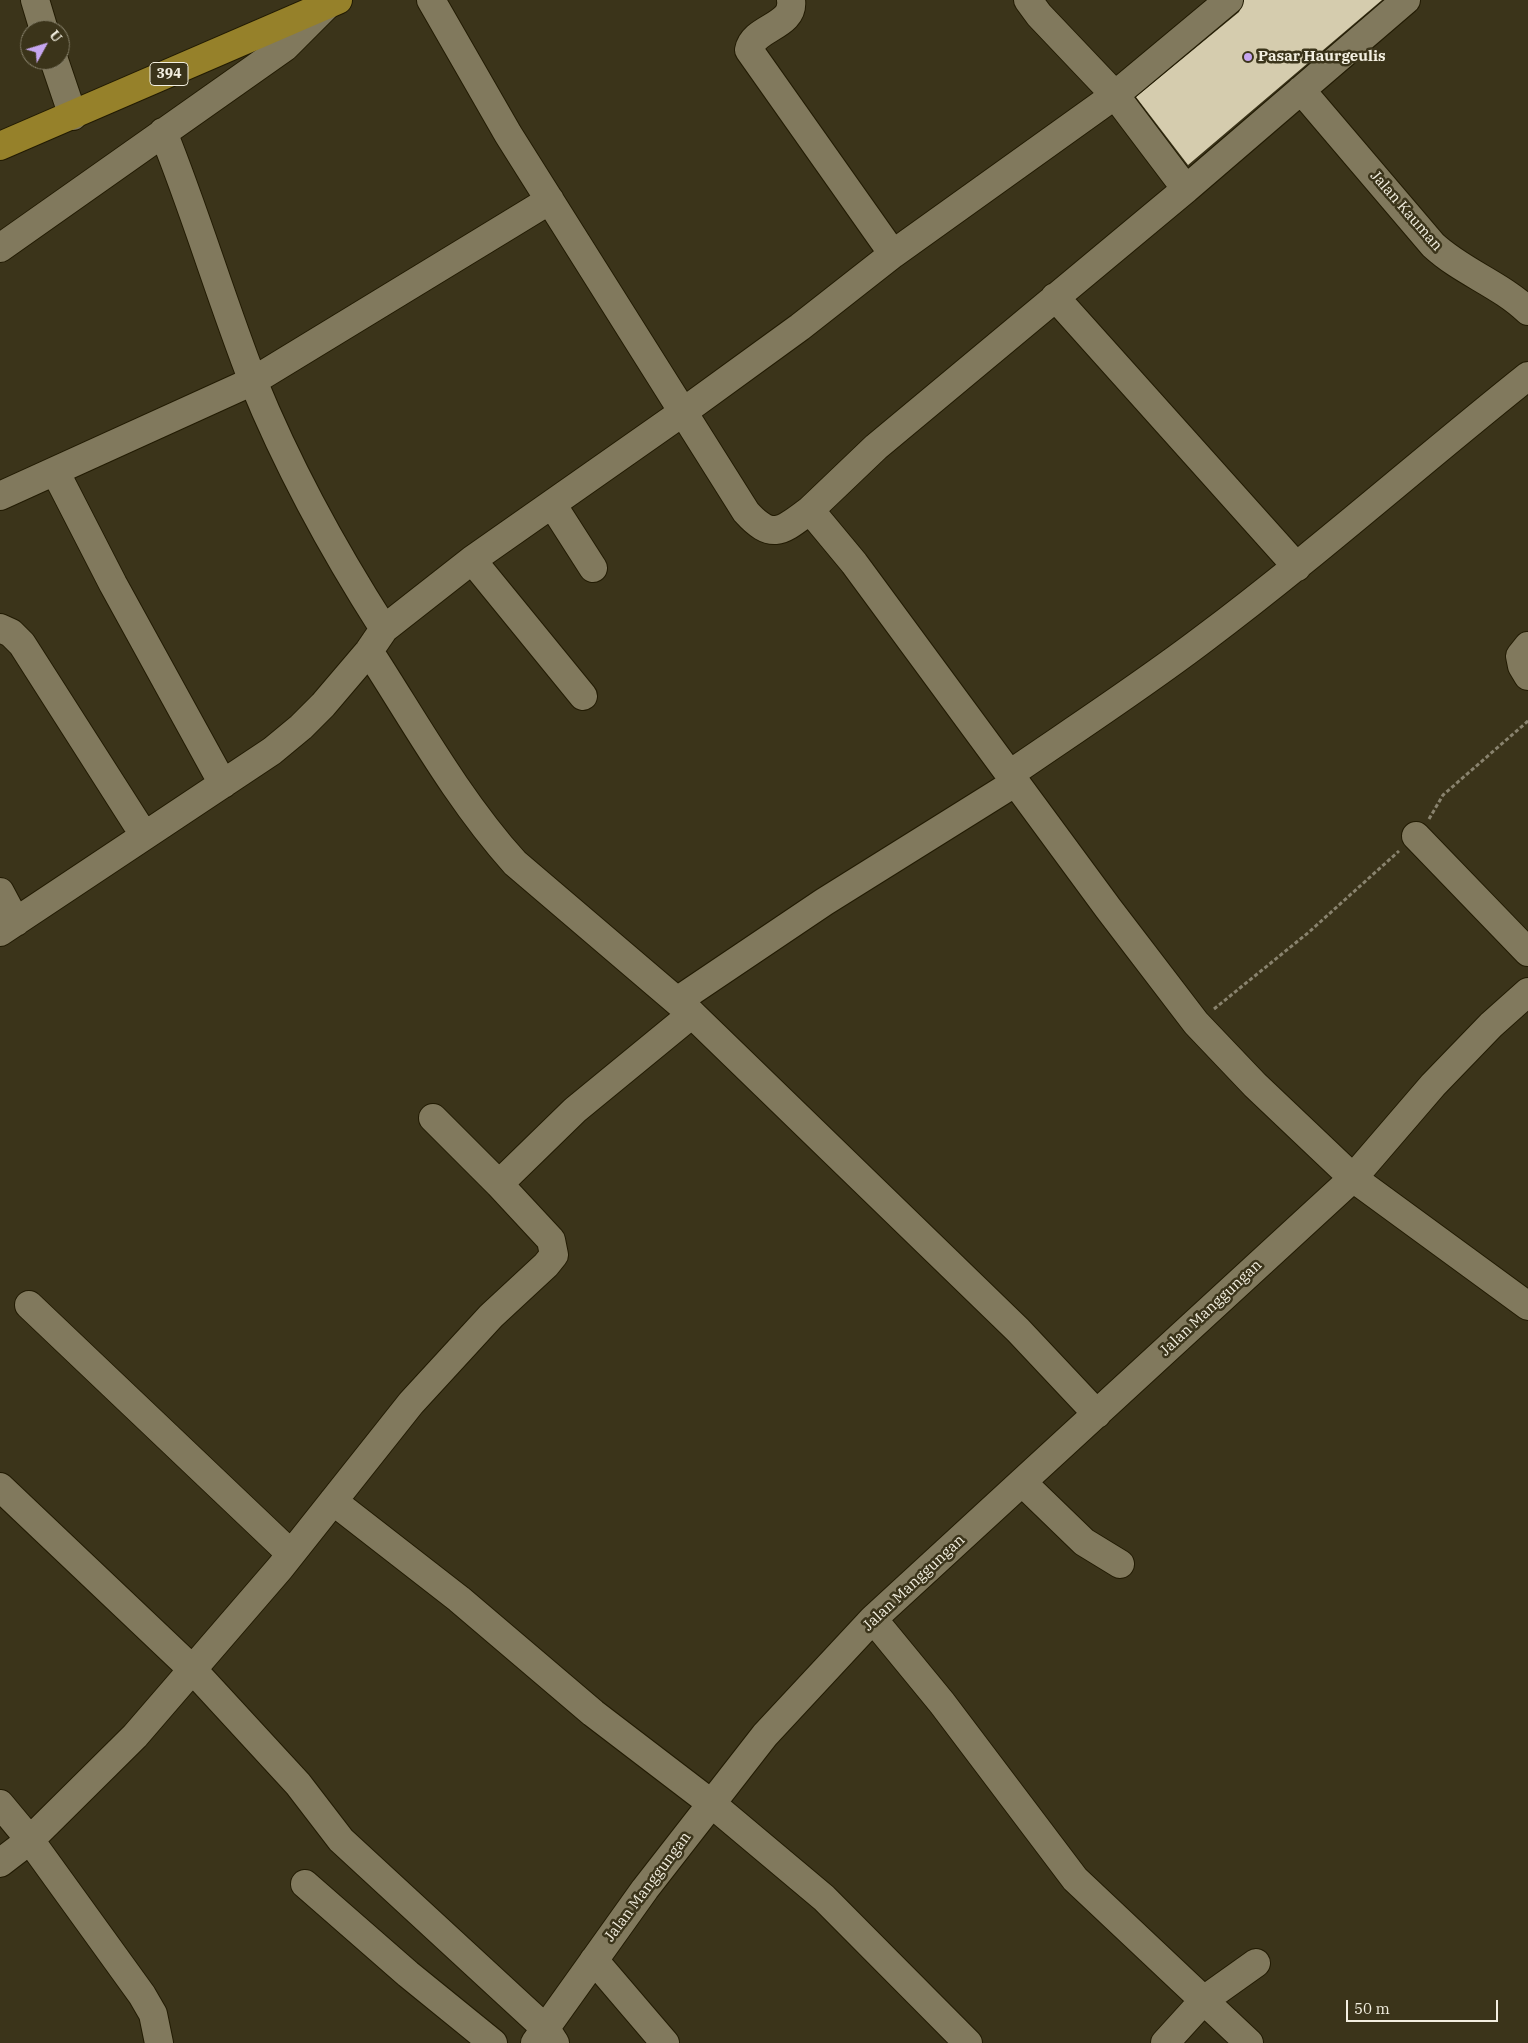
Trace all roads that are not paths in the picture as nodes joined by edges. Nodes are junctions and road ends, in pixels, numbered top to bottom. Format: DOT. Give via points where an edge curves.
graph roads {
  1 [pos="34,0"];
  2 [pos="431,0"];
  3 [pos="791,0"];
  4 [pos="1028,0"];
  5 [pos="1229,0"];
  6 [pos="1406,0"];
  7 [pos="333,2"];
  8 [pos="41,20"];
  9 [pos="57,70"];
  10 [pos="1301,90"];
  11 [pos="1115,95"];
  12 [pos="73,116"];
  13 [pos="163,132"];
  14 [pos="0,146"];
  15 [pos="1186,189"];
  16 [pos="550,200"];
  17 [pos="0,248"];
  18 [pos="893,254"];
  19 [pos="1055,297"];
  20 [pos="1528,312"];
  21 [pos="1528,376"];
  22 [pos="253,381"];
  23 [pos="683,412"];
  24 [pos="55,471"];
  25 [pos="0,496"];
  26 [pos="552,504"];
  27 [pos="810,510"];
  28 [pos="472,560"];
  29 [pos="1297,567"];
  30 [pos="593,568"];
  31 [pos="0,628"];
  32 [pos="376,640"];
  33 [pos="1528,646"];
  34 [pos="1528,676"];
  35 [pos="583,696"];
  36 [pos="1013,778"];
  37 [pos="223,784"];
  38 [pos="144,835"];
  39 [pos="1416,836"];
  40 [pos="0,892"];
  41 [pos="8,927"];
  42 [pos="1528,952"];
  43 [pos="1528,992"];
  44 [pos="685,1007"];
  45 [pos="433,1118"];
  46 [pos="1353,1178"];
  47 [pos="499,1184"];
  48 [pos="29,1305"];
  49 [pos="1528,1306"];
  50 [pos="1096,1414"];
  51 [pos="1022,1483"];
  52 [pos="0,1487"];
  53 [pos="333,1501"];
  54 [pos="291,1554"];
  55 [pos="1120,1564"];
  56 [pos="873,1619"];
  57 [pos="192,1670"];
  58 [pos="0,1804"];
  59 [pos="712,1804"];
  60 [pos="30,1840"];
  61 [pos="0,1863"];
  62 [pos="305,1884"];
  63 [pos="594,1960"];
  64 [pos="1256,1963"];
  65 [pos="1204,2000"];
  66 [pos="545,2038"];
  67 [pos="159,2043"];
  68 [pos="493,2043"];
  69 [pos="665,2043"];
  70 [pos="968,2043"];
  71 [pos="1164,2043"];
  72 [pos="1249,2043"];
  1 -- 8 [label="street"];
  2 -- 16 [label="street"];
  3 -- 18 [label="street" via="789,13 754,39 749,50"];
  4 -- 11 [label="street"];
  5 -- 11 [label="street"];
  6 -- 10 [label="street"];
  7 -- 12 [label="main road, 394"];
  7 -- 13 [label="street" via="285,47"];
  9 -- 12 [label="street"];
  10 -- 15 [label="street"];
  10 -- 20 [label="street, Jalan Kauman" via="1433,245 1455,263 1502,289"];
  11 -- 15 [label="street"];
  11 -- 18 [label="street"];
  12 -- 14 [label="main road, 394"];
  13 -- 17 [label="street"];
  13 -- 22 [label="street"];
  15 -- 19 [label="street"];
  16 -- 22 [label="street"];
  16 -- 23 [label="street"];
  18 -- 23 [label="street"];
  19 -- 27 [label="street" via="876,447"];
  19 -- 29 [label="street"];
  21 -- 29 [label="street"];
  22 -- 24 [label="street"];
  22 -- 32 [label="street" via="287,460"];
  23 -- 26 [label="street"];
  23 -- 27 [label="street" via="755,522 767,530 777,531"];
  24 -- 25 [label="street"];
  24 -- 37 [label="street"];
  26 -- 28 [label="street"];
  26 -- 30 [label="street"];
  27 -- 36 [label="street" via="854,563"];
  28 -- 32 [label="street"];
  28 -- 35 [label="street"];
  29 -- 36 [label="street" via="1202,641"];
  31 -- 38 [label="street" via="22,644"];
  32 -- 37 [label="street" via="301,727"];
  32 -- 44 [label="street" via="495,840 521,868"];
  33 -- 34 [label="street" via="1520,656"];
  36 -- 44 [label="street" via="824,902"];
  36 -- 46 [label="street" via="1196,1023 1255,1085"];
  37 -- 38 [label="street"];
  38 -- 41 [label="street"];
  39 -- 42 [label="street"];
  40 -- 41 [label="street"];
  43 -- 46 [label="street, Jalan Manggungan" via="1433,1085"];
  44 -- 47 [label="street"];
  44 -- 50 [label="street" via="1018,1330"];
  45 -- 47 [label="street"];
  46 -- 49 [label="street"];
  46 -- 50 [label="street, Jalan Manggungan"];
  47 -- 53 [label="street" via="551,1240 554,1255 491,1316 411,1402"];
  48 -- 54 [label="street"];
  50 -- 51 [label="street, Jalan Manggungan"];
  51 -- 55 [label="street" via="1084,1542"];
  51 -- 56 [label="street, Jalan Manggungan"];
  52 -- 57 [label="street"];
  53 -- 54 [label="street"];
  53 -- 59 [label="street" via="460,1599 593,1713"];
  54 -- 57 [label="street"];
  56 -- 59 [label="street, Jalan Manggungan" via="766,1735"];
  56 -- 65 [label="street" via="942,1703 1075,1879"];
  57 -- 60 [label="street" via="135,1736"];
  57 -- 66 [label="street" via="287,1772 341,1840"];
  58 -- 60 [label="street"];
  59 -- 63 [label="street, Jalan Manggungan" via="644,1889"];
  59 -- 70 [label="street" via="824,1898"];
  60 -- 61 [label="street"];
  60 -- 67 [label="street" via="142,1994 153,2014"];
  62 -- 68 [label="street"];
  63 -- 66 [label="street, Jalan Manggungan"];
  63 -- 69 [label="street"];
  64 -- 65 [label="street"];
  65 -- 71 [label="street"];
  65 -- 72 [label="street"];
}
